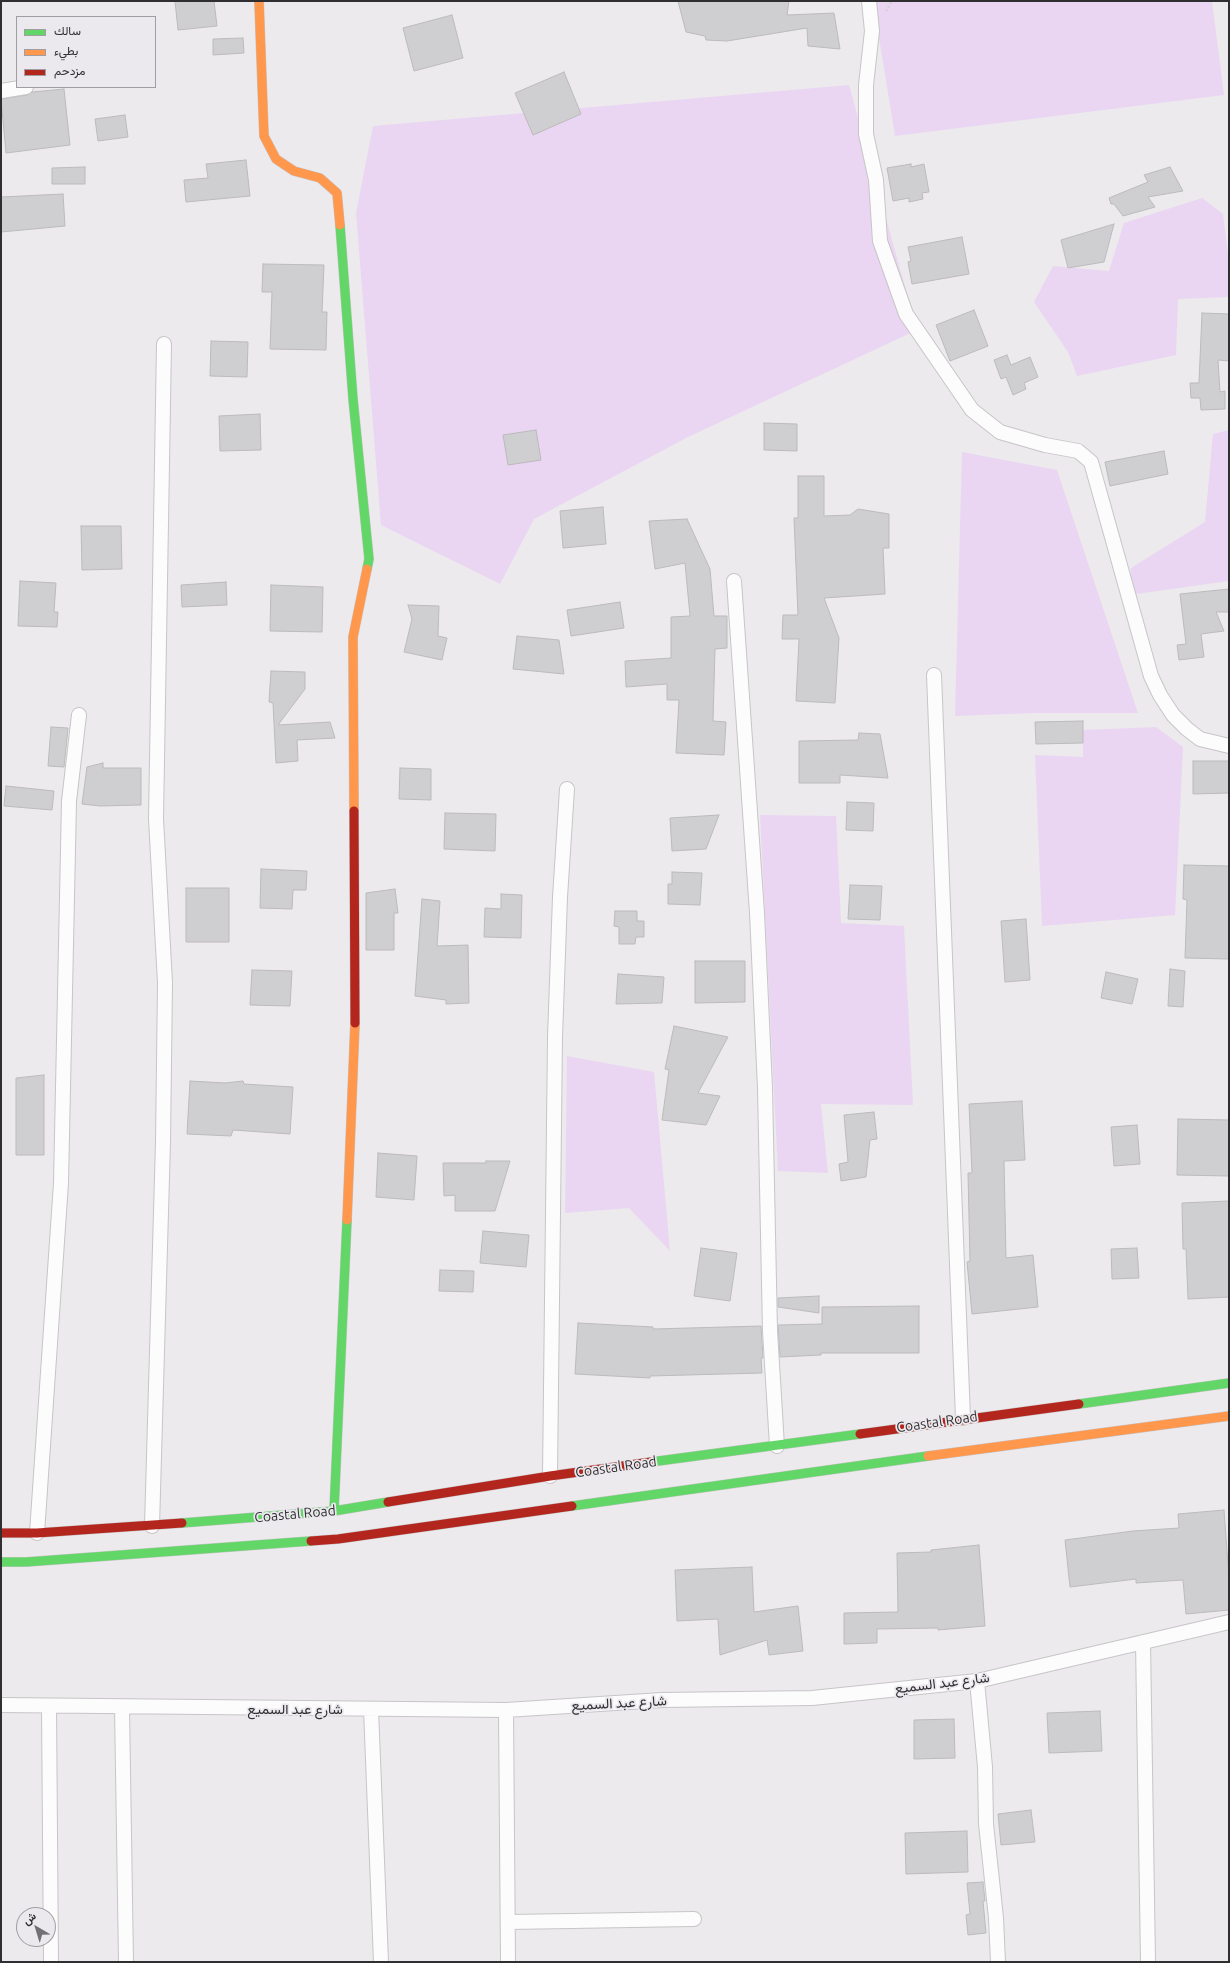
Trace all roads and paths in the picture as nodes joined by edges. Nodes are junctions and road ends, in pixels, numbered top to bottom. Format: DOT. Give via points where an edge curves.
graph roads {
  1 [pos="259,1"];
  2 [pos="869,1"];
  3 [pos="20,88"];
  4 [pos="1,91"];
  5 [pos="164,344"];
  6 [pos="734,581"];
  7 [pos="934,674"];
  8 [pos="79,715"];
  9 [pos="1229,746"];
  10 [pos="567,789"];
  11 [pos="1229,1383"];
  12 [pos="1229,1416"];
  13 [pos="963,1418"];
  14 [pos="777,1446"];
  15 [pos="550,1476"];
  16 [pos="334,1511"];
  17 [pos="152,1526"];
  18 [pos="1,1533"];
  19 [pos="37,1533"];
  20 [pos="1,1562"];
  21 [pos="1229,1622"];
  22 [pos="1143,1642"];
  23 [pos="977,1680"];
  24 [pos="1,1705"];
  25 [pos="49,1706"];
  26 [pos="122,1707"];
  27 [pos="371,1709"];
  28 [pos="506,1710"];
  29 [pos="694,1918"];
  30 [pos="509,1922"];
  31 [pos="50,1962"];
  32 [pos="126,1962"];
  33 [pos="381,1962"];
  34 [pos="508,1962"];
  35 [pos="998,1962"];
  36 [pos="1148,1962"];
  1 -- 16 [label="main road" via="264,136 276,159 294,170 320,178 337,193 353,399 370,560 353,637 355,1048"];
  2 -- 9 [label="street" via="872,31 866,85 866,134 876,180 880,241 906,314 972,410 1000,432 1078,451 1091,462 1151,676 1160,695 1186,729 1200,739"];
  3 -- 4 [label="street"];
  5 -- 17 [label="street" via="156,819 165,983"];
  6 -- 14 [label="street" via="757,913 765,1088 770,1331"];
  7 -- 13 [label="street"];
  8 -- 19 [label="street" via="69,801 61,1183"];
  10 -- 15 [label="street" via="555,1037"];
  11 -- 13 [label="main road, Coastal Road"];
  12 -- 20 [label="main road, Coastal Road" via="338,1539"];
  13 -- 14 [label="main road, Coastal Road"];
  14 -- 15 [label="main road, Coastal Road"];
  15 -- 16 [label="main road, Coastal Road"];
  16 -- 17 [label="main road, Coastal Road"];
  17 -- 19 [label="main road, Coastal Road"];
  18 -- 19 [label="main road, Coastal Road"];
  21 -- 22 [label="street, شارع عبد السميع"];
  22 -- 23 [label="street, شارع عبد السميع"];
  22 -- 36 [label="street"];
  23 -- 28 [label="street, شارع عبد السميع" via="812,1698 662,1700"];
  23 -- 35 [label="street"];
  24 -- 25 [label="street, شارع عبد السميع"];
  25 -- 26 [label="street, شارع عبد السميع"];
  25 -- 31 [label="street"];
  26 -- 27 [label="street, شارع عبد السميع"];
  26 -- 32 [label="street"];
  27 -- 28 [label="street, شارع عبد السميع"];
  27 -- 33 [label="street"];
  28 -- 30 [label="street"];
  29 -- 30 [label="street"];
  30 -- 34 [label="street"];
}
